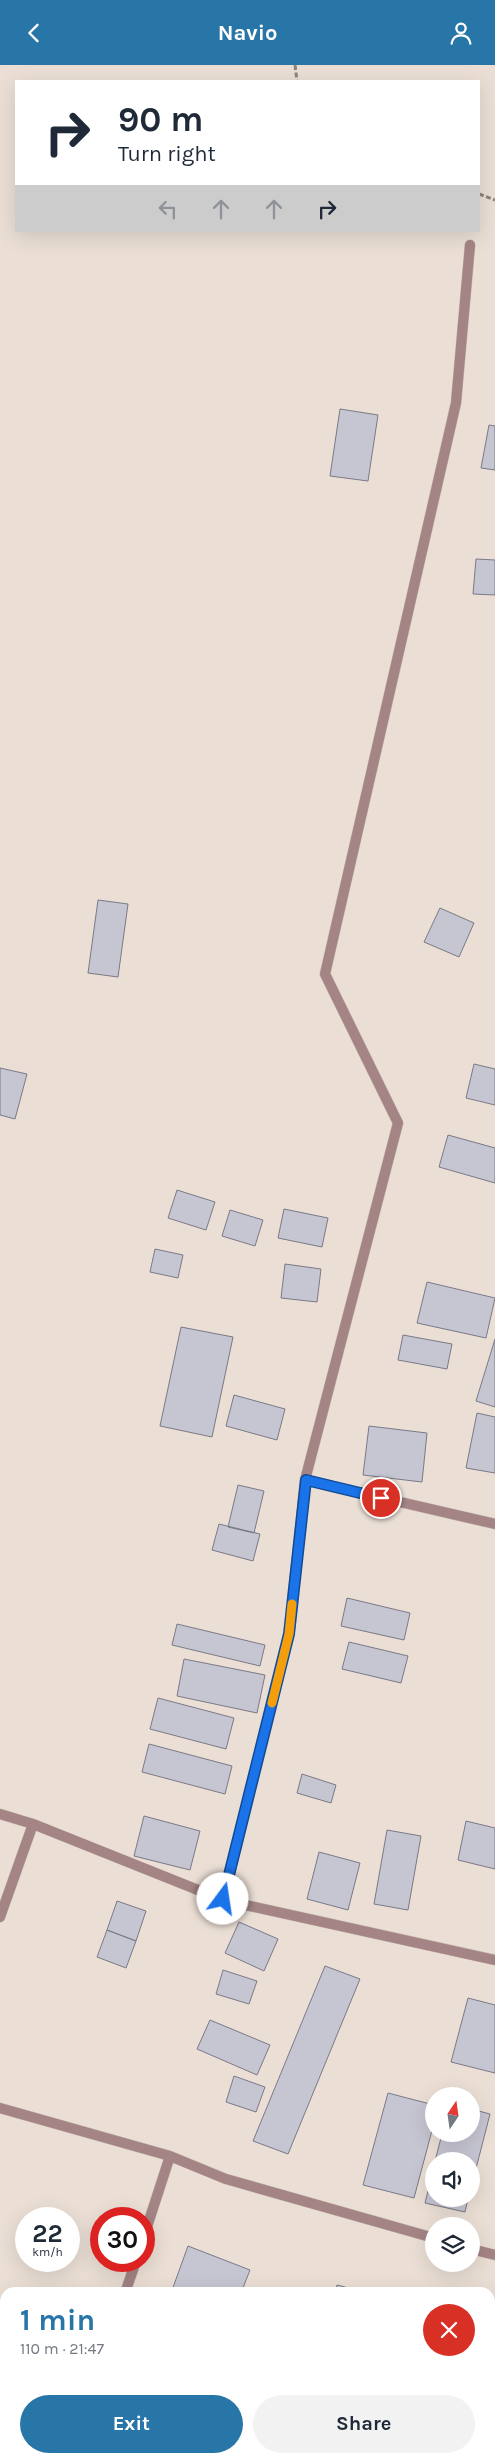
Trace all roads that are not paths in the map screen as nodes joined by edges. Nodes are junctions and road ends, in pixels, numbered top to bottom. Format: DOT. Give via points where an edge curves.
graph roads {
  1 [pos="470,245"];
  2 [pos="306,1480"];
  3 [pos="495,1524"];
  4 [pos="0,1813"];
  5 [pos="33,1824"];
  6 [pos="223,1899"];
  7 [pos="0,1917"];
  8 [pos="495,1960"];
  9 [pos="0,2108"];
  10 [pos="170,2156"];
  11 [pos="153,2207"];
  12 [pos="425,2235"];
  13 [pos="480,2251"];
  14 [pos="495,2255"];
  15 [pos="133,2272"];
  16 [pos="128,2287"];
  1 -- 2 [label="street" via="456,403 324,975 398,1123"];
  2 -- 3 [label="street"];
  2 -- 6 [label="street" via="289,1634"];
  4 -- 5 [label="street"];
  5 -- 6 [label="street"];
  5 -- 7 [label="street"];
  6 -- 8 [label="street"];
  9 -- 10 [label="street"];
  10 -- 11 [label="street"];
  10 -- 12 [label="street" via="226,2179"];
  13 -- 14 [label="street"];
  15 -- 16 [label="street"];
}
